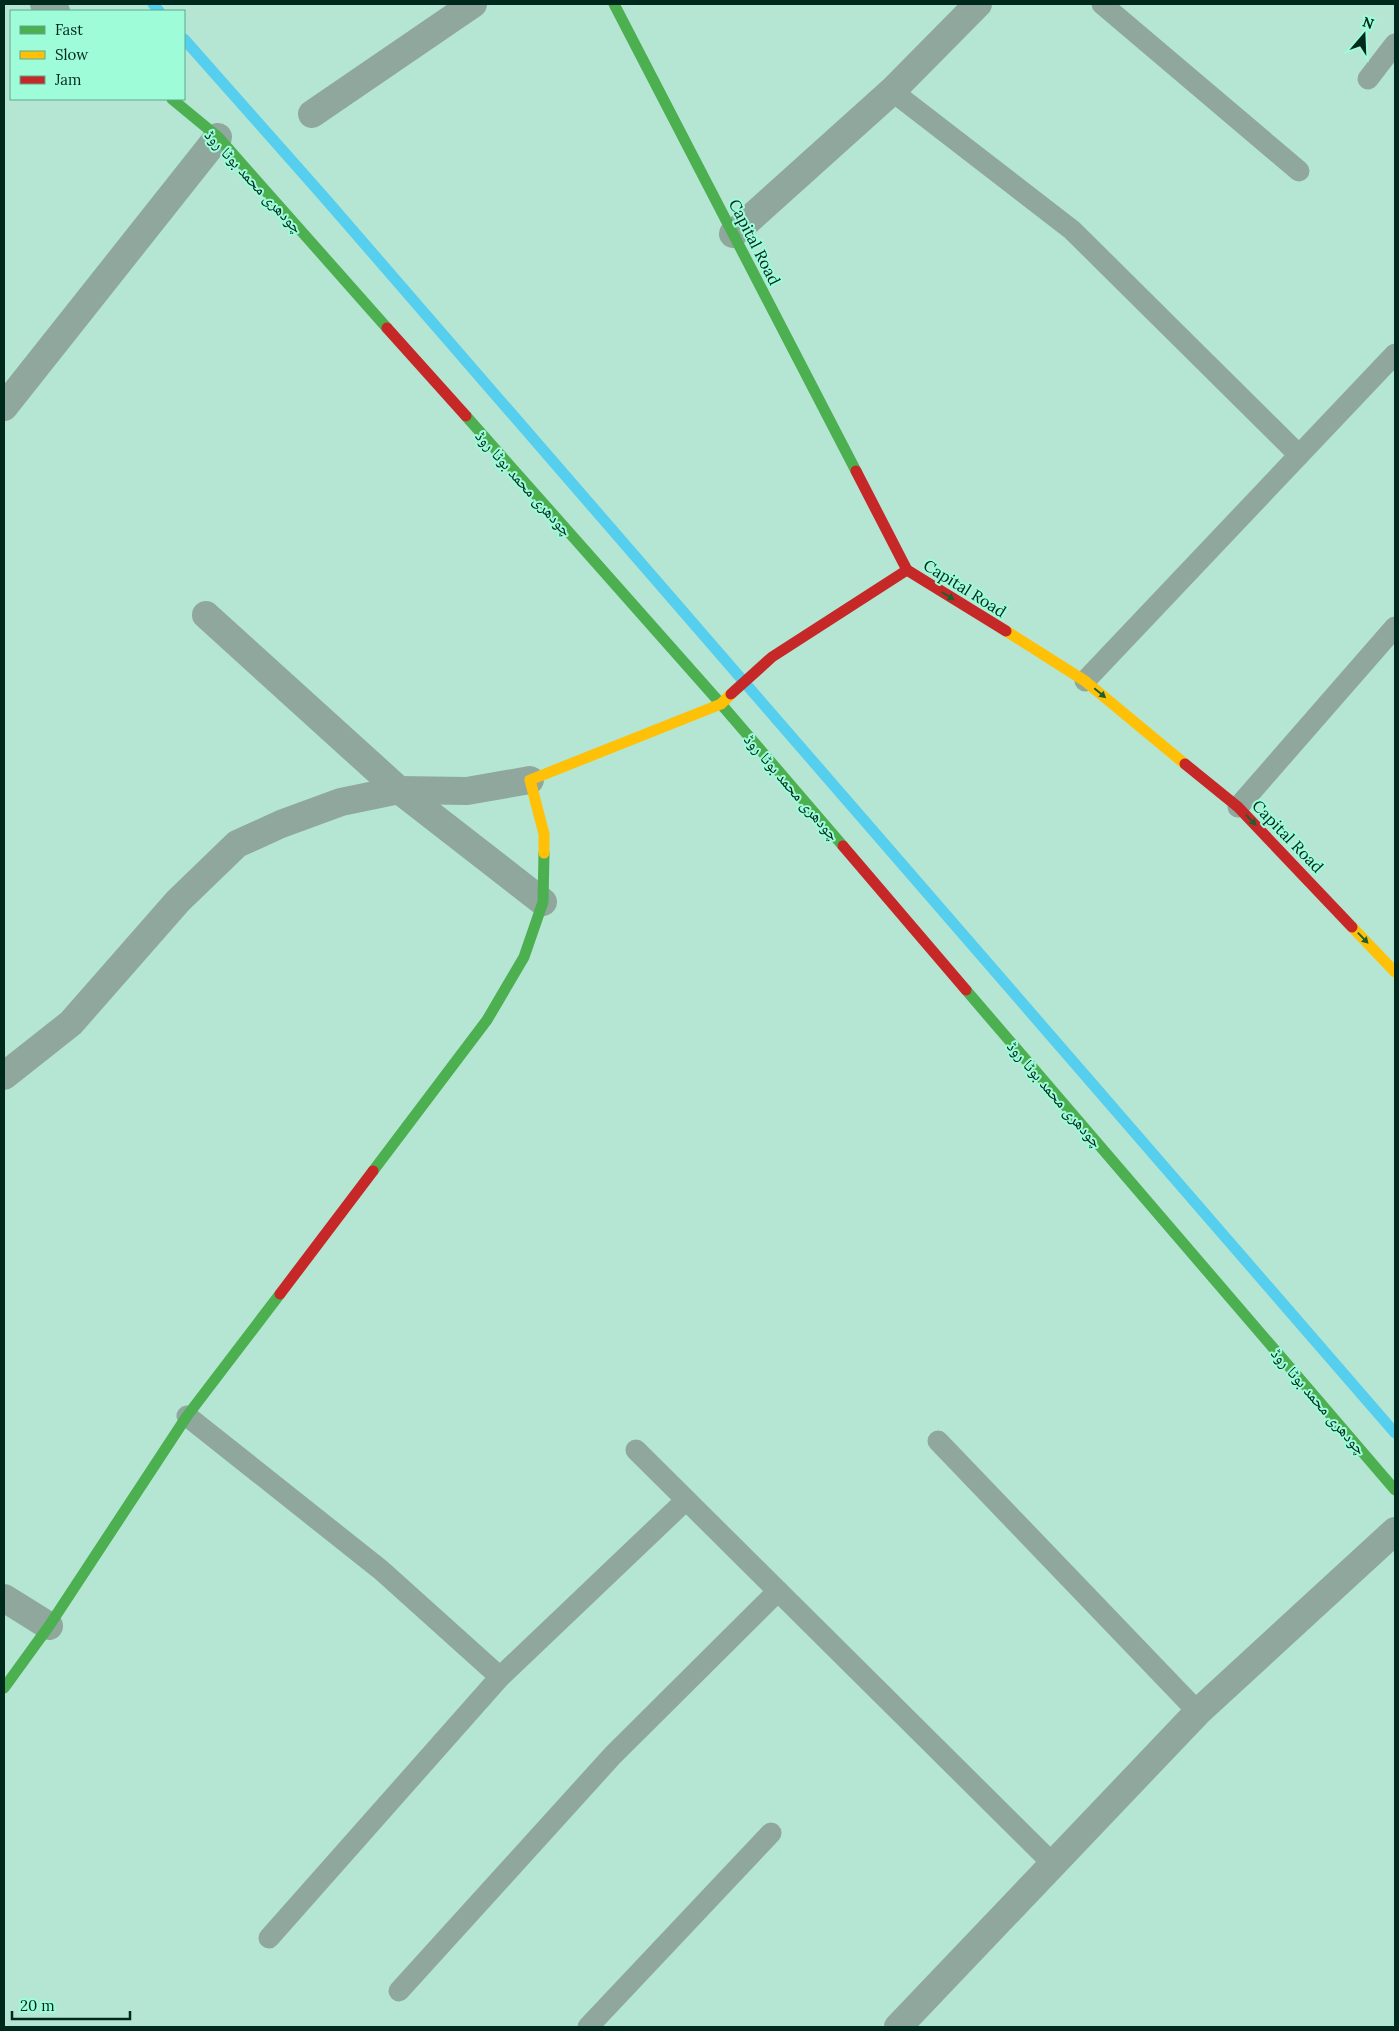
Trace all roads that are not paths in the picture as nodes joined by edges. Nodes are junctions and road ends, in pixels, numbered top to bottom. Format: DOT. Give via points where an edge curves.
graph roads {
  1 [pos="474,4"];
  2 [pos="614,4"];
  3 [pos="978,4"];
  4 [pos="1102,4"];
  5 [pos="1395,44"];
  6 [pos="1368,79"];
  7 [pos="892,91"];
  8 [pos="173,100"];
  9 [pos="312,114"];
  10 [pos="218,137"];
  11 [pos="1299,171"];
  12 [pos="733,234"];
  13 [pos="1395,354"];
  14 [pos="4,407"];
  15 [pos="1299,455"];
  16 [pos="907,570"];
  17 [pos="206,615"];
  18 [pos="1395,627"];
  19 [pos="1085,681"];
  20 [pos="721,704"];
  21 [pos="530,780"];
  22 [pos="399,790"];
  23 [pos="1238,807"];
  24 [pos="543,902"];
  25 [pos="1395,972"];
  26 [pos="4,1076"];
  27 [pos="186,1416"];
  28 [pos="938,1441"];
  29 [pos="636,1450"];
  30 [pos="1395,1490"];
  31 [pos="686,1500"];
  32 [pos="1395,1531"];
  33 [pos="778,1591"];
  34 [pos="4,1598"];
  35 [pos="49,1626"];
  36 [pos="500,1677"];
  37 [pos="4,1688"];
  38 [pos="1198,1712"];
  39 [pos="771,1833"];
  40 [pos="1053,1864"];
  41 [pos="269,1938"];
  42 [pos="399,1991"];
  43 [pos="903,2025"];
  44 [pos="588,2027"];
  1 -- 9 [label="street"];
  2 -- 12 [label="street, Capital Road"];
  3 -- 7 [label="street"];
  4 -- 11 [label="lane"];
  5 -- 6 [label="lane"];
  7 -- 12 [label="street"];
  7 -- 15 [label="lane" via="1072,230"];
  8 -- 10 [label="street, چودھری محمد بوٹا روڈ"];
  10 -- 14 [label="street"];
  10 -- 20 [label="street, چودھری محمد بوٹا روڈ"];
  12 -- 16 [label="street, Capital Road"];
  13 -- 15 [label="lane"];
  15 -- 19 [label="lane"];
  16 -- 19 [label="street, Capital Road, one-way"];
  16 -- 20 [label="street" via="772,657"];
  17 -- 22 [label="street"];
  18 -- 23 [label="lane"];
  19 -- 23 [label="street, Capital Road, one-way"];
  20 -- 21 [label="street"];
  20 -- 30 [label="street, چودھری محمد بوٹا روڈ"];
  21 -- 22 [label="street" via="467,791"];
  21 -- 24 [label="street" via="544,834"];
  22 -- 24 [label="street"];
  22 -- 26 [label="street" via="341,802 237,844 178,901 71,1023"];
  23 -- 25 [label="street, Capital Road, one-way"];
  24 -- 27 [label="street" via="524,957 487,1020"];
  27 -- 35 [label="street"];
  27 -- 36 [label="lane" via="380,1570"];
  28 -- 38 [label="lane"];
  29 -- 31 [label="lane"];
  31 -- 33 [label="lane"];
  31 -- 36 [label="lane"];
  32 -- 38 [label="street"];
  33 -- 40 [label="lane"];
  33 -- 42 [label="lane" via="613,1755"];
  34 -- 35 [label="street"];
  35 -- 37 [label="street"];
  36 -- 41 [label="lane"];
  38 -- 40 [label="street"];
  39 -- 44 [label="lane"];
  40 -- 43 [label="street"];
}
